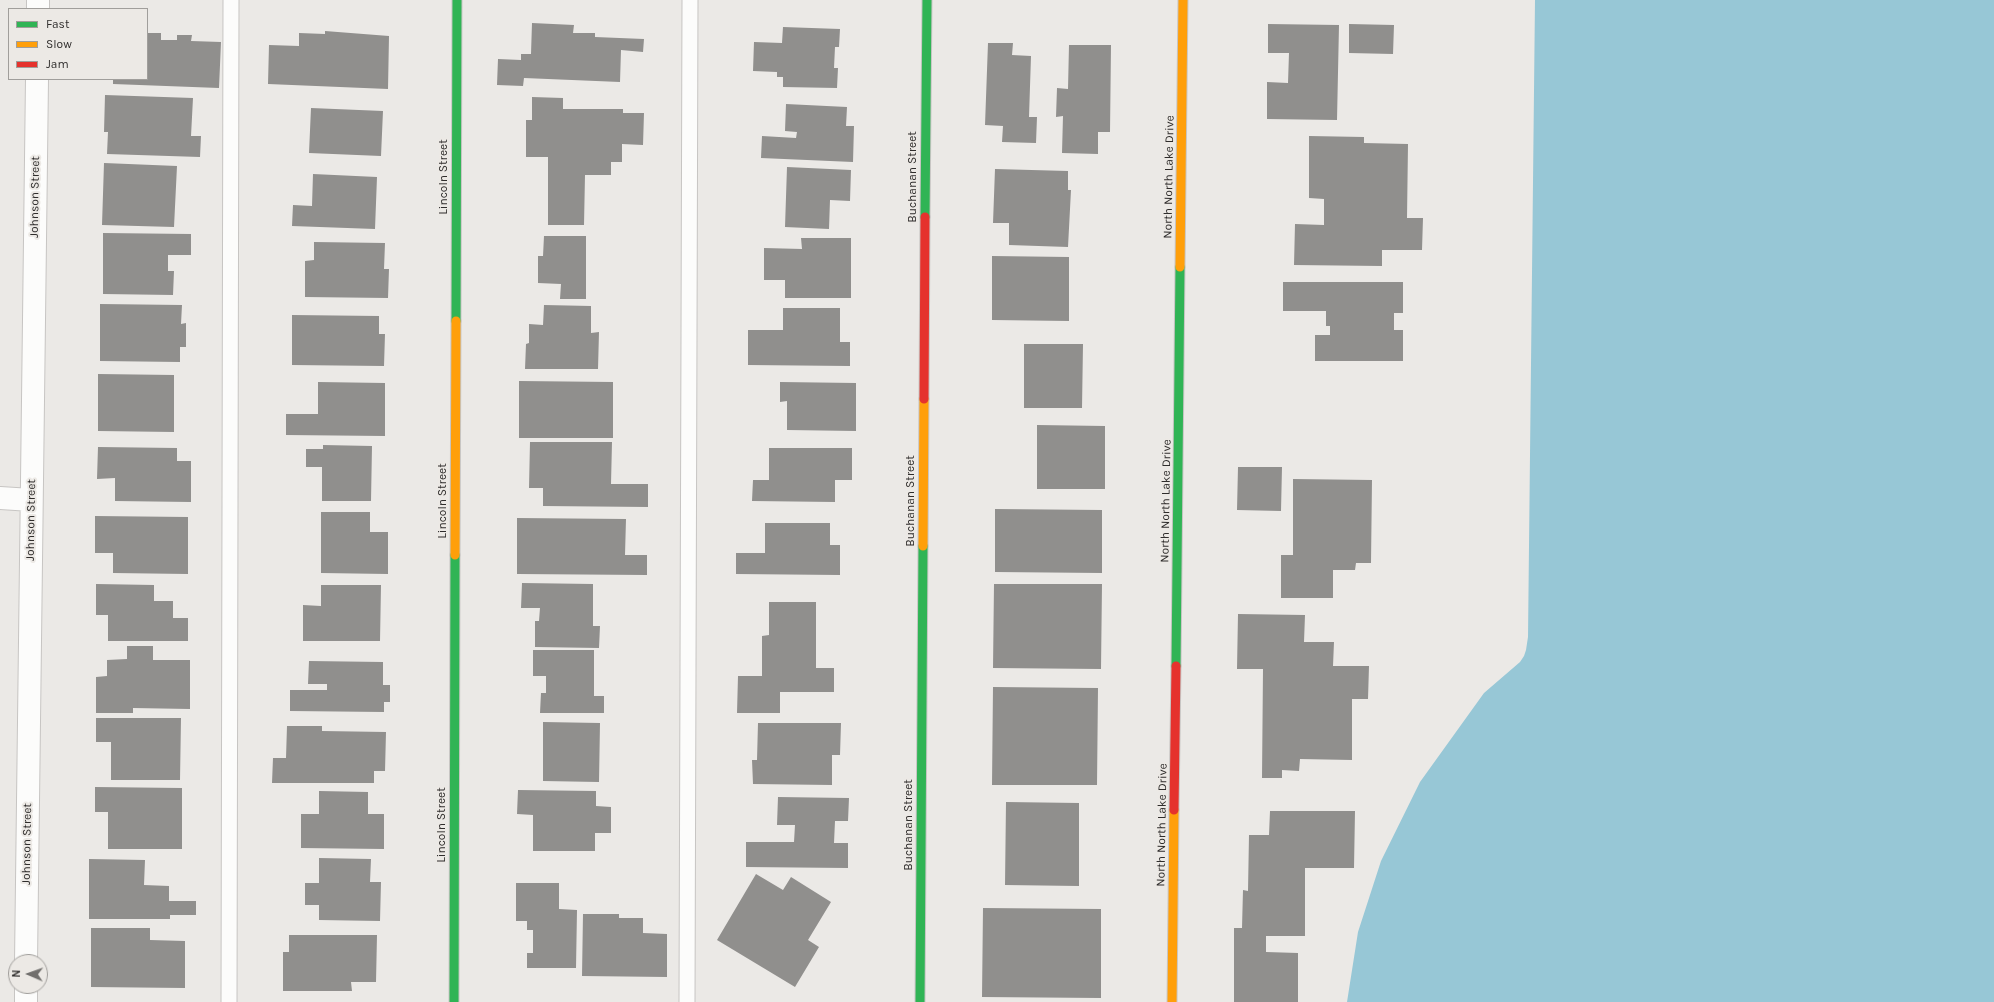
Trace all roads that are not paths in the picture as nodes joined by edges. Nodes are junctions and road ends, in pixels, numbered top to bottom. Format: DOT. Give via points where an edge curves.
graph roads {
  1 [pos="231,0"];
  2 [pos="457,0"];
  3 [pos="690,0"];
  4 [pos="926,0"];
  5 [pos="1183,0"];
  6 [pos="37,80"];
  7 [pos="0,498"];
  8 [pos="31,500"];
  9 [pos="26,954"];
  10 [pos="229,1002"];
  11 [pos="454,1002"];
  12 [pos="687,1002"];
  13 [pos="920,1002"];
  14 [pos="1172,1002"];
  1 -- 10 [label="lane"];
  2 -- 11 [label="street, Lincoln Street"];
  3 -- 12 [label="lane"];
  4 -- 13 [label="street, Buchanan Street"];
  5 -- 14 [label="street, North North Lake Drive"];
  6 -- 8 [label="street, Johnson Street"];
  7 -- 8 [label="street"];
  8 -- 9 [label="street, Johnson Street"];
}
